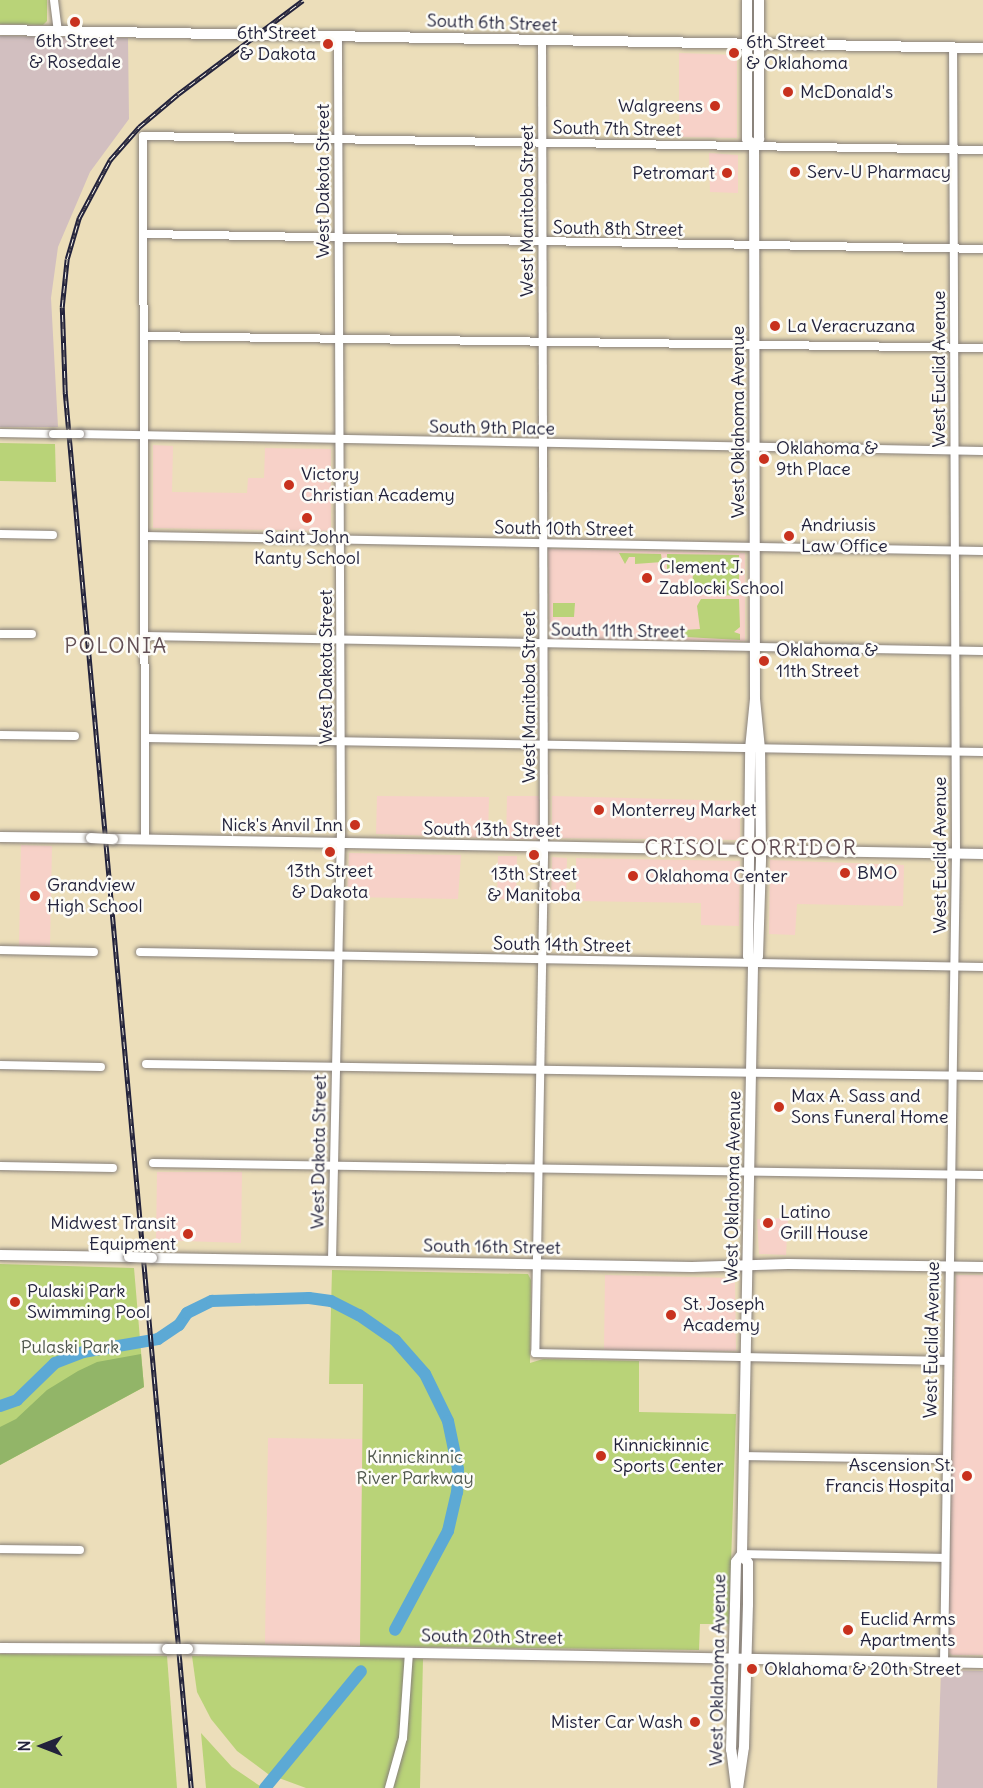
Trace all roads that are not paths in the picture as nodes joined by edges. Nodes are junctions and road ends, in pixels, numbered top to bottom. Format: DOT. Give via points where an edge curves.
graph roads {
  1 [pos="54,0"];
  2 [pos="747,0"];
  3 [pos="759,0"];
  4 [pos="0,30"];
  5 [pos="58,31"];
  6 [pos="338,36"];
  7 [pos="542,42"];
  8 [pos="747,45"];
  9 [pos="759,45"];
  10 [pos="952,47"];
  11 [pos="983,48"];
  12 [pos="338,138"];
  13 [pos="542,142"];
  14 [pos="754,146"];
  15 [pos="954,149"];
  16 [pos="983,150"];
  17 [pos="144,234"];
  18 [pos="338,239"];
  19 [pos="542,243"];
  20 [pos="754,247"];
  21 [pos="954,249"];
  22 [pos="983,249"];
  23 [pos="145,336"];
  24 [pos="339,339"];
  25 [pos="542,344"];
  26 [pos="754,347"];
  27 [pos="954,348"];
  28 [pos="983,348"];
  29 [pos="0,433"];
  30 [pos="145,435"];
  31 [pos="339,439"];
  32 [pos="543,444"];
  33 [pos="754,447"];
  34 [pos="954,451"];
  35 [pos="983,451"];
  36 [pos="0,534"];
  37 [pos="54,535"];
  38 [pos="144,536"];
  39 [pos="340,539"];
  40 [pos="543,544"];
  41 [pos="754,548"];
  42 [pos="956,551"];
  43 [pos="983,551"];
  44 [pos="0,634"];
  45 [pos="32,634"];
  46 [pos="144,636"];
  47 [pos="341,641"];
  48 [pos="544,645"];
  49 [pos="755,648"];
  50 [pos="956,650"];
  51 [pos="983,651"];
  52 [pos="0,735"];
  53 [pos="75,736"];
  54 [pos="145,738"];
  55 [pos="341,741"];
  56 [pos="544,745"];
  57 [pos="755,749"];
  58 [pos="956,752"];
  59 [pos="983,752"];
  60 [pos="0,837"];
  61 [pos="145,840"];
  62 [pos="341,843"];
  63 [pos="544,847"];
  64 [pos="755,850"];
  65 [pos="956,853"];
  66 [pos="983,854"];
  67 [pos="0,950"];
  68 [pos="94,952"];
  69 [pos="140,952"];
  70 [pos="338,956"];
  71 [pos="543,960"];
  72 [pos="753,964"];
  73 [pos="954,966"];
  74 [pos="983,967"];
  75 [pos="146,1064"];
  76 [pos="0,1065"];
  77 [pos="101,1067"];
  78 [pos="336,1067"];
  79 [pos="540,1071"];
  80 [pos="751,1075"];
  81 [pos="952,1076"];
  82 [pos="983,1076"];
  83 [pos="153,1163"];
  84 [pos="334,1165"];
  85 [pos="0,1166"];
  86 [pos="113,1168"];
  87 [pos="538,1169"];
  88 [pos="749,1173"];
  89 [pos="950,1174"];
  90 [pos="983,1175"];
  91 [pos="0,1255"];
  92 [pos="332,1261"];
  93 [pos="537,1265"];
  94 [pos="748,1265"];
  95 [pos="949,1266"];
  96 [pos="983,1267"];
  97 [pos="746,1358"];
  98 [pos="947,1360"];
  99 [pos="744,1456"];
  100 [pos="946,1459"];
  101 [pos="0,1549"];
  102 [pos="80,1550"];
  103 [pos="742,1554"];
  104 [pos="945,1558"];
  105 [pos="0,1648"];
  106 [pos="409,1652"];
  107 [pos="734,1657"];
  108 [pos="746,1657"];
  109 [pos="944,1663"];
  110 [pos="983,1663"];
  111 [pos="732,1723"];
  112 [pos="745,1723"];
  113 [pos="389,1788"];
  114 [pos="737,1788"];
  1 -- 5 [label="street"];
  2 -- 8 [label="street, West Oklahoma Avenue"];
  3 -- 9 [label="street, West Oklahoma Avenue"];
  4 -- 5 [label="street, South 6th Street"];
  5 -- 6 [label="street, South 6th Street"];
  6 -- 7 [label="street, South 6th Street"];
  6 -- 12 [label="street, West Dakota Street"];
  7 -- 8 [label="street, South 6th Street"];
  7 -- 13 [label="street, West Manitoba Street"];
  8 -- 9 [label="street, South 6th Street"];
  8 -- 14 [label="street, West Oklahoma Avenue" via="747,139"];
  9 -- 10 [label="street, South 6th Street"];
  9 -- 14 [label="street, West Oklahoma Avenue" via="759,139"];
  10 -- 11 [label="street, South 6th Street"];
  10 -- 15 [label="street, West Euclid Avenue"];
  12 -- 13 [label="street, South 7th Street"];
  12 -- 17 [label="street, South 7th Street" via="143,136"];
  12 -- 18 [label="street, West Dakota Street"];
  13 -- 14 [label="street, South 7th Street"];
  13 -- 19 [label="street, West Manitoba Street"];
  14 -- 15 [label="street, South 7th Street"];
  14 -- 20 [label="street, West Oklahoma Avenue"];
  15 -- 16 [label="street, South 7th Street"];
  15 -- 21 [label="street, West Euclid Avenue"];
  17 -- 18 [label="street, South 8th Street"];
  17 -- 23 [label="street"];
  18 -- 19 [label="street, South 8th Street"];
  18 -- 24 [label="street, West Dakota Street"];
  19 -- 20 [label="street, South 8th Street"];
  19 -- 25 [label="street, West Manitoba Street"];
  20 -- 21 [label="street, South 8th Street"];
  20 -- 26 [label="street, West Oklahoma Avenue"];
  21 -- 22 [label="street, South 8th Street"];
  21 -- 27 [label="street, West Euclid Avenue"];
  23 -- 24 [label="street"];
  23 -- 30 [label="street"];
  24 -- 25 [label="street"];
  24 -- 31 [label="street, West Dakota Street"];
  25 -- 26 [label="street"];
  25 -- 32 [label="street, West Manitoba Street"];
  26 -- 27 [label="street"];
  26 -- 33 [label="street, West Oklahoma Avenue"];
  27 -- 28 [label="street"];
  27 -- 34 [label="street, West Euclid Avenue"];
  29 -- 30 [label="street, South 9th Place, bridge"];
  30 -- 31 [label="street, South 9th Place"];
  30 -- 38 [label="street"];
  31 -- 32 [label="street, South 9th Place"];
  31 -- 39 [label="street, West Dakota Street"];
  32 -- 33 [label="street, South 9th Place"];
  32 -- 40 [label="street, West Manitoba Street"];
  33 -- 34 [label="street, South 9th Place"];
  33 -- 41 [label="street, West Oklahoma Avenue"];
  34 -- 35 [label="street, South 9th Place"];
  34 -- 42 [label="street, West Euclid Avenue"];
  36 -- 37 [label="street"];
  38 -- 39 [label="street, South 10th Street"];
  38 -- 46 [label="street"];
  39 -- 40 [label="street, South 10th Street"];
  39 -- 47 [label="street, West Dakota Street"];
  40 -- 41 [label="street, South 10th Street"];
  40 -- 48 [label="street, West Manitoba Street"];
  41 -- 42 [label="street, South 10th Street"];
  41 -- 49 [label="street, West Oklahoma Avenue"];
  42 -- 43 [label="street, South 10th Street"];
  42 -- 50 [label="street, West Euclid Avenue"];
  44 -- 45 [label="street"];
  46 -- 47 [label="street, South 11th Street"];
  46 -- 54 [label="street"];
  47 -- 48 [label="street, South 11th Street"];
  47 -- 55 [label="street, West Dakota Street"];
  48 -- 49 [label="street, South 11th Street"];
  48 -- 56 [label="street, West Manitoba Street"];
  49 -- 50 [label="street, South 11th Street"];
  49 -- 57 [label="street, West Oklahoma Avenue"];
  50 -- 51 [label="street, South 11th Street"];
  50 -- 58 [label="street, West Euclid Avenue"];
  52 -- 53 [label="street"];
  54 -- 55 [label="street"];
  54 -- 61 [label="street"];
  55 -- 56 [label="street"];
  55 -- 62 [label="street, West Dakota Street"];
  56 -- 57 [label="street"];
  56 -- 63 [label="street, West Manitoba Street"];
  57 -- 58 [label="street"];
  57 -- 64 [label="street, West Oklahoma Avenue"];
  58 -- 59 [label="street"];
  58 -- 65 [label="street, West Euclid Avenue"];
  60 -- 61 [label="street, South 13th Street, bridge"];
  61 -- 62 [label="street, South 13th Street"];
  62 -- 63 [label="street, South 13th Street"];
  62 -- 70 [label="street, West Dakota Street"];
  63 -- 64 [label="street, South 13th Street"];
  63 -- 71 [label="street, West Manitoba Street"];
  64 -- 65 [label="street, South 13th Street"];
  64 -- 72 [label="street, West Oklahoma Avenue" via="758,956"];
  65 -- 66 [label="street, South 13th Street"];
  65 -- 73 [label="street, West Euclid Avenue"];
  67 -- 68 [label="street"];
  69 -- 70 [label="street, South 14th Street"];
  70 -- 71 [label="street, South 14th Street"];
  70 -- 78 [label="street, West Dakota Street"];
  71 -- 72 [label="street, South 14th Street"];
  71 -- 79 [label="street, West Manitoba Street"];
  72 -- 73 [label="street, South 14th Street"];
  72 -- 80 [label="street, West Oklahoma Avenue"];
  73 -- 74 [label="street, South 14th Street"];
  73 -- 81 [label="street, West Euclid Avenue"];
  75 -- 78 [label="street"];
  76 -- 77 [label="street"];
  78 -- 79 [label="street"];
  78 -- 84 [label="street, West Dakota Street"];
  79 -- 80 [label="street"];
  79 -- 87 [label="street, West Manitoba Street"];
  80 -- 81 [label="street"];
  80 -- 88 [label="street, West Oklahoma Avenue"];
  81 -- 82 [label="street"];
  81 -- 89 [label="street, West Euclid Avenue"];
  83 -- 84 [label="street"];
  84 -- 87 [label="street"];
  84 -- 92 [label="street, West Dakota Street"];
  85 -- 86 [label="street"];
  87 -- 88 [label="street"];
  87 -- 93 [label="street, West Manitoba Street"];
  88 -- 89 [label="street"];
  88 -- 94 [label="street, West Oklahoma Avenue"];
  89 -- 90 [label="street"];
  89 -- 95 [label="street, West Euclid Avenue"];
  91 -- 92 [label="street, South 16th Street, bridge"];
  92 -- 93 [label="street, South 16th Street"];
  93 -- 94 [label="street, South 16th Street"];
  93 -- 97 [label="street, West Manitoba Street" via="534,1353"];
  94 -- 95 [label="street, South 16th Street"];
  94 -- 97 [label="street, West Oklahoma Avenue"];
  95 -- 96 [label="street, South 16th Street"];
  95 -- 98 [label="street, West Euclid Avenue"];
  97 -- 98 [label="street"];
  97 -- 99 [label="street, West Oklahoma Avenue"];
  98 -- 100 [label="street, West Euclid Avenue"];
  99 -- 100 [label="street"];
  99 -- 103 [label="street, West Oklahoma Avenue"];
  100 -- 104 [label="street, West Euclid Avenue"];
  101 -- 102 [label="street"];
  103 -- 104 [label="street"];
  103 -- 107 [label="street, West Oklahoma Avenue" via="736,1562"];
  103 -- 108 [label="street, West Oklahoma Avenue" via="748,1563"];
  104 -- 109 [label="street, West Euclid Avenue"];
  105 -- 106 [label="street, South 20th Street, bridge"];
  106 -- 107 [label="street, South 20th Street"];
  106 -- 113 [label="street" via="406,1719"];
  107 -- 108 [label="street, South 20th Street"];
  107 -- 111 [label="street, West Oklahoma Avenue"];
  108 -- 109 [label="street, South 20th Street"];
  108 -- 112 [label="street, West Oklahoma Avenue"];
  109 -- 110 [label="street, South 20th Street"];
  111 -- 112 [label="street"];
  111 -- 114 [label="street, West Oklahoma Avenue"];
  112 -- 114 [label="street, West Oklahoma Avenue"];
}
